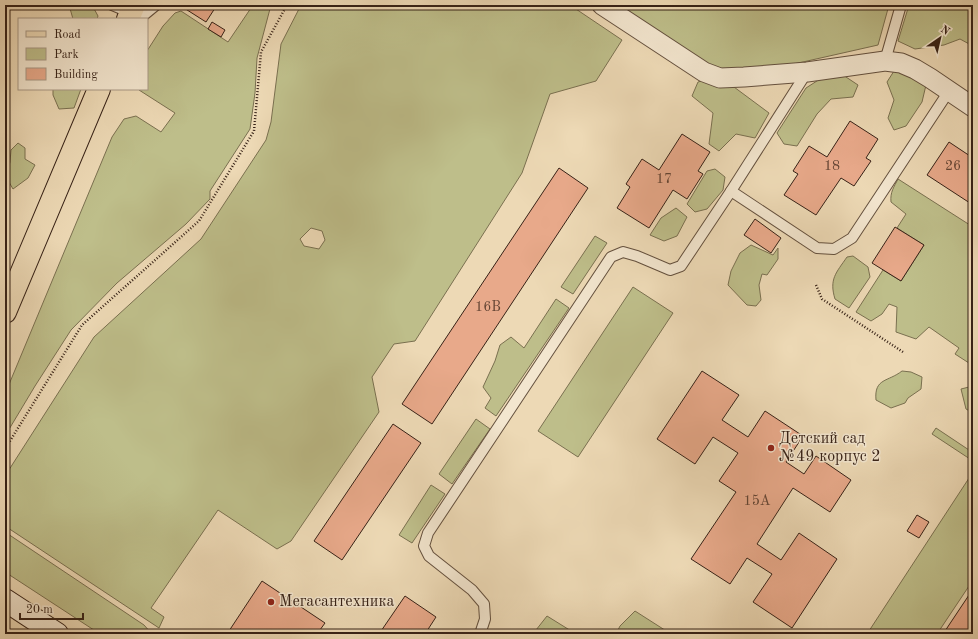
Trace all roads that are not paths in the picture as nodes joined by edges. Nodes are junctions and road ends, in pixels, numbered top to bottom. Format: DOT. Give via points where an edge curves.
graph roads {
  1 [pos="156,5"];
  2 [pos="602,5"];
  3 [pos="901,5"];
  4 [pos="129,12"];
  5 [pos="885,61"];
  6 [pos="807,72"];
  7 [pos="99,90"];
  8 [pos="949,90"];
  9 [pos="973,107"];
  10 [pos="731,191"];
  11 [pos="5,312"];
  12 [pos="5,600"];
  13 [pos="57,634"];
  14 [pos="481,634"];
  1 -- 4 [label="lane"];
  2 -- 6 [label="street" via="704,72 720,78"];
  3 -- 5 [label="lane"];
  5 -- 6 [label="street"];
  5 -- 8 [label="street" via="901,63 915,69"];
  6 -- 10 [label="lane"];
  7 -- 11 [label="main road"];
  8 -- 9 [label="street"];
  8 -- 10 [label="lane" via="852,238 834,249 817,248"];
  10 -- 14 [label="lane" via="681,266 670,270 623,252 611,257 428,533 424,546 429,556 472,590 484,604 485,619"];
  12 -- 13 [label="main road"];
}
